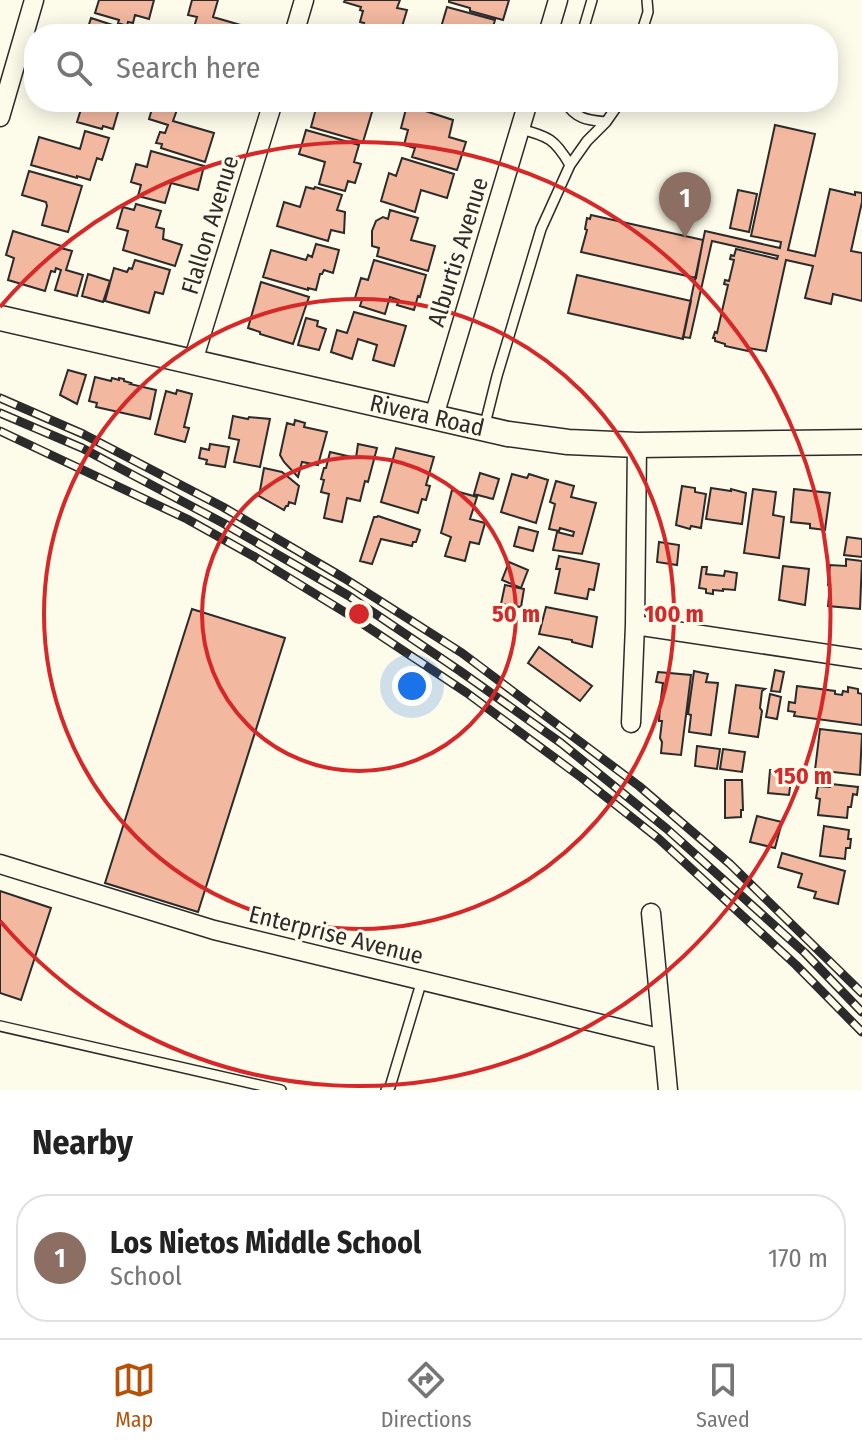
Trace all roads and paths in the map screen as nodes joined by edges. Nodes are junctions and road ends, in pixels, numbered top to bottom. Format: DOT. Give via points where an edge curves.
graph roads {
  1 [pos="34,0"];
  2 [pos="304,0"];
  3 [pos="558,0"];
  4 [pos="592,0"];
  5 [pos="647,0"];
  6 [pos="27,24"];
  7 [pos="297,24"];
  8 [pos="551,24"];
  9 [pos="585,24"];
  10 [pos="644,24"];
  11 [pos="24,34"];
  12 [pos="270,112"];
  13 [pos="525,112"];
  14 [pos="573,112"];
  15 [pos="613,112"];
  16 [pos="0,117"];
  17 [pos="606,122"];
  18 [pos="520,129"];
  19 [pos="570,165"];
  20 [pos="0,318"];
  21 [pos="193,361"];
  22 [pos="434,416"];
  23 [pos="484,428"];
  24 [pos="862,442"];
  25 [pos="637,445"];
  26 [pos="635,625"];
  27 [pos="862,659"];
  28 [pos="631,723"];
  29 [pos="0,864"];
  30 [pos="651,913"];
  31 [pos="422,980"];
  32 [pos="0,1026"];
  33 [pos="663,1039"];
  34 [pos="281,1090"];
  35 [pos="386,1090"];
  36 [pos="668,1090"];
  1 -- 6 [label="street"];
  2 -- 7 [label="street"];
  3 -- 8 [label="street"];
  4 -- 9 [label="lane"];
  5 -- 10 [label="lane"];
  11 -- 16 [label="street"];
  12 -- 21 [label="street, Flallon Avenue"];
  13 -- 18 [label="street, Alburtis Avenue"];
  14 -- 17 [label="lane" via="585,120"];
  15 -- 17 [label="lane"];
  17 -- 19 [label="lane"];
  18 -- 19 [label="lane" via="542,134"];
  18 -- 22 [label="street, Alburtis Avenue"];
  19 -- 23 [label="lane" via="541,229"];
  20 -- 21 [label="street, Rivera Road"];
  21 -- 22 [label="street, Rivera Road"];
  22 -- 23 [label="street, Rivera Road"];
  23 -- 25 [label="street, Rivera Road" via="568,442"];
  24 -- 25 [label="street, Rivera Road"];
  25 -- 26 [label="street"];
  26 -- 27 [label="street"];
  26 -- 28 [label="street"];
  29 -- 31 [label="street, Enterprise Avenue" via="214,930"];
  30 -- 33 [label="street"];
  31 -- 33 [label="street, Enterprise Avenue"];
  31 -- 35 [label="lane"];
  32 -- 34 [label="lane"];
  33 -- 36 [label="street"];
}
